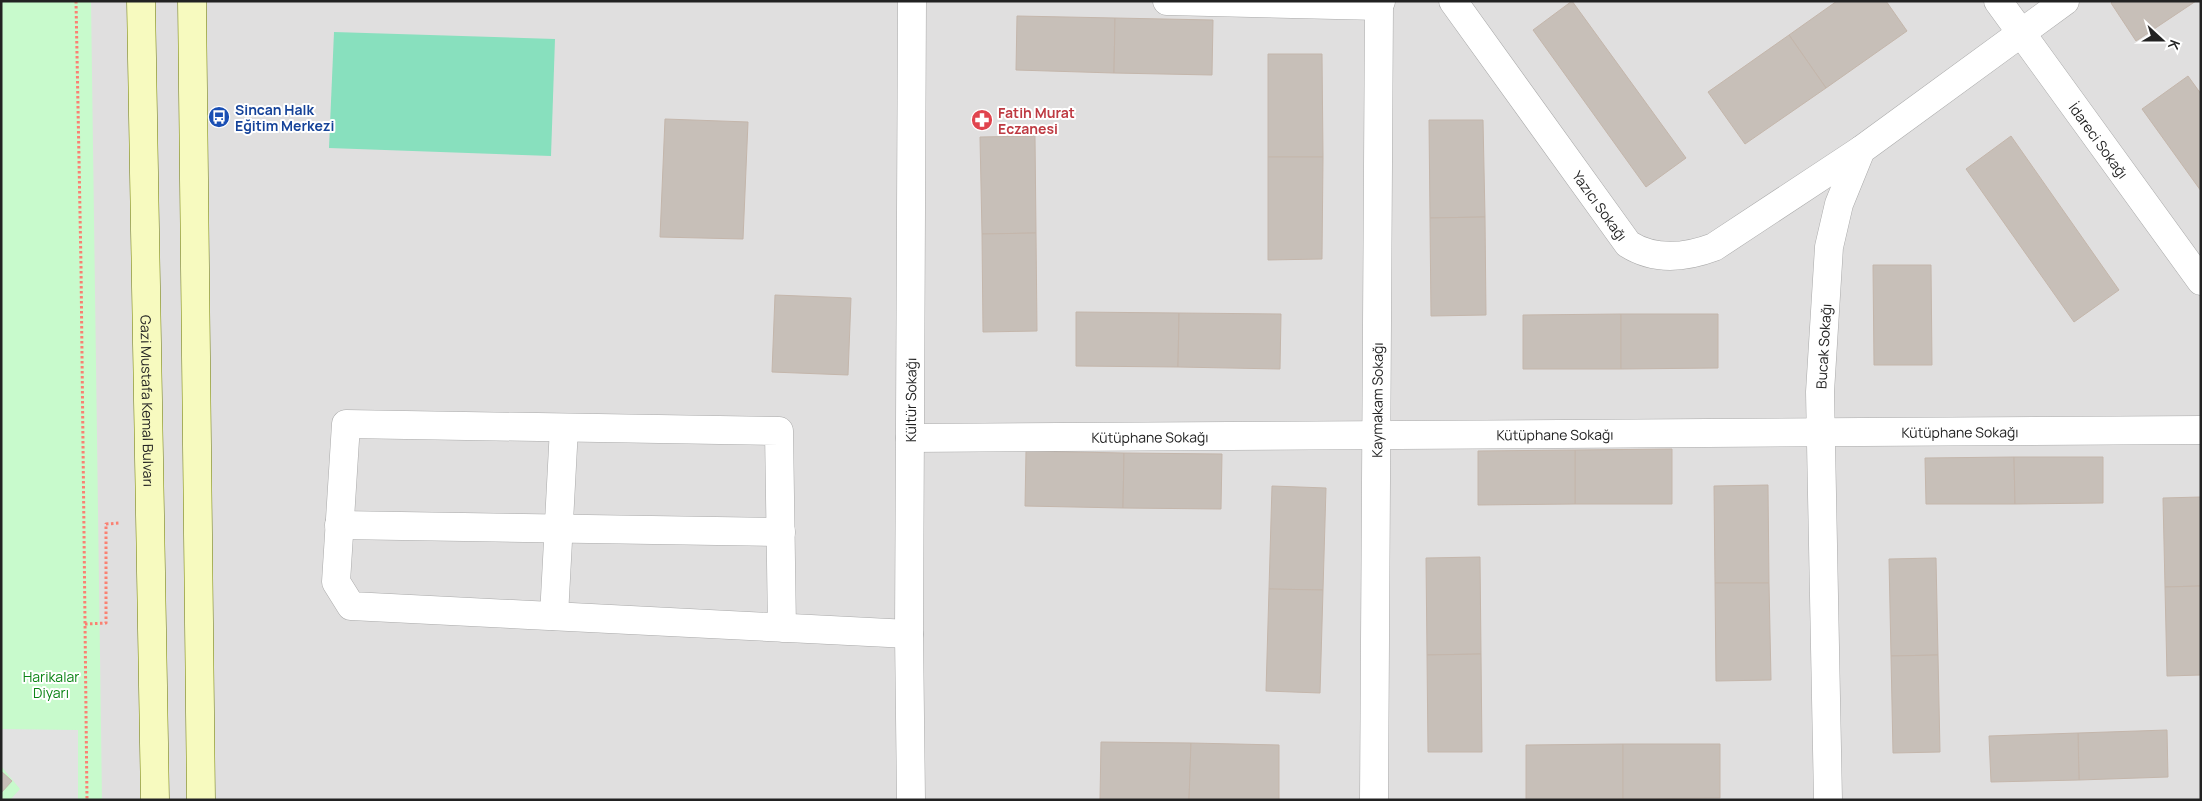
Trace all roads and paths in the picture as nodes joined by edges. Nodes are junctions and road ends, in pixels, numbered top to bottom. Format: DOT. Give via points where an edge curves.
graph roads {
  1 [pos="76,1"];
  2 [pos="141,1"];
  3 [pos="192,1"];
  4 [pos="912,1"];
  5 [pos="1167,1"];
  6 [pos="1453,1"];
  7 [pos="1998,1"];
  8 [pos="2065,1"];
  9 [pos="1380,4"];
  10 [pos="2021,34"];
  11 [pos="1861,150"];
  12 [pos="2201,282"];
  13 [pos="564,428"];
  14 [pos="2201,430"];
  15 [pos="1821,432"];
  16 [pos="1377,435"];
  17 [pos="910,438"];
  18 [pos="150,523"];
  19 [pos="339,524"];
  20 [pos="560,528"];
  21 [pos="781,532"];
  22 [pos="554,616"];
  23 [pos="85,624"];
  24 [pos="782,628"];
  25 [pos="909,634"];
  26 [pos="87,800"];
  27 [pos="155,800"];
  28 [pos="201,800"];
  29 [pos="911,800"];
  30 [pos="1374,800"];
  31 [pos="1828,800"];
  1 -- 23 [label="path"];
  2 -- 18 [label="main road, Gazi Mustafa Kemal Bulvarı"];
  3 -- 28 [label="main road"];
  4 -- 17 [label="street, Kültür Sokağı"];
  5 -- 9 [label="street"];
  6 -- 11 [label="street, Yazıcı Sokağı" via="1628,244 1643,252 1687,256 1714,247"];
  7 -- 10 [label="street, İdareci Sokağı"];
  8 -- 10 [label="street"];
  9 -- 16 [label="street, Kaymakam Sokağı"];
  10 -- 11 [label="street"];
  10 -- 12 [label="street, İdareci Sokağı"];
  11 -- 15 [label="street, Bucak Sokağı" via="1839,204 1829,247 1820,392"];
  13 -- 19 [label="street" via="346,424"];
  13 -- 20 [label="street"];
  13 -- 21 [label="street" via="779,431"];
  14 -- 15 [label="street, Kütüphane Sokağı"];
  15 -- 16 [label="street, Kütüphane Sokağı"];
  15 -- 31 [label="street, Bucak Sokağı"];
  16 -- 17 [label="street, Kütüphane Sokağı"];
  16 -- 30 [label="street, Kaymakam Sokağı"];
  17 -- 25 [label="street, Kültür Sokağı"];
  18 -- 23 [label="path" via="106,524 106,623"];
  18 -- 27 [label="main road, Gazi Mustafa Kemal Bulvarı"];
  19 -- 20 [label="street"];
  19 -- 22 [label="street" via="336,582 351,606"];
  20 -- 21 [label="street"];
  20 -- 22 [label="street"];
  21 -- 24 [label="street"];
  22 -- 24 [label="street"];
  23 -- 26 [label="path"];
  24 -- 25 [label="street"];
  25 -- 29 [label="street, Kültür Sokağı"];
}
